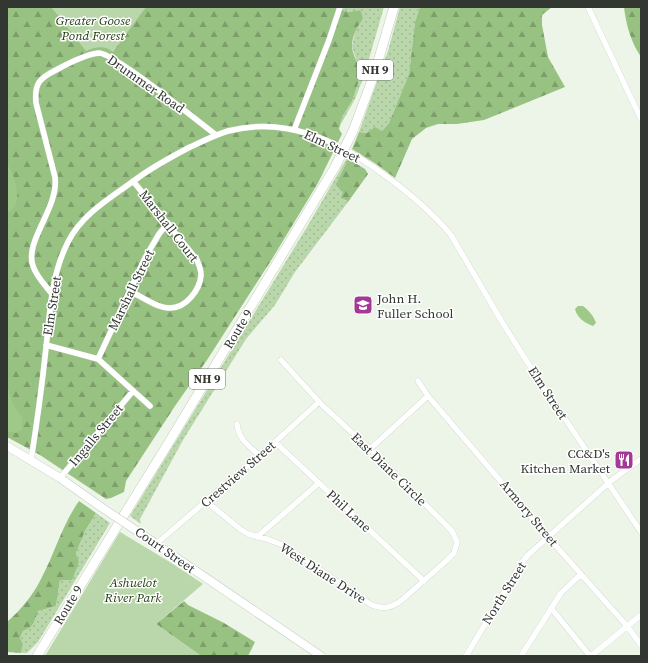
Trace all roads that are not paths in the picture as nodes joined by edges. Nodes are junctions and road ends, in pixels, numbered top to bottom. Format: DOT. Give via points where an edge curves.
graph roads {
  1 [pos="340,7"];
  2 [pos="394,7"];
  3 [pos="588,7"];
  4 [pos="641,120"];
  5 [pos="294,130"];
  6 [pos="216,135"];
  7 [pos="133,181"];
  8 [pos="168,223"];
  9 [pos="130,291"];
  10 [pos="52,294"];
  11 [pos="46,345"];
  12 [pos="98,359"];
  13 [pos="281,360"];
  14 [pos="418,381"];
  15 [pos="133,391"];
  16 [pos="428,396"];
  17 [pos="319,402"];
  18 [pos="150,406"];
  19 [pos="237,424"];
  20 [pos="275,442"];
  21 [pos="7,446"];
  22 [pos="370,449"];
  23 [pos="259,455"];
  24 [pos="31,460"];
  25 [pos="641,460"];
  26 [pos="60,478"];
  27 [pos="319,483"];
  28 [pos="609,484"];
  29 [pos="206,501"];
  30 [pos="641,532"];
  31 [pos="257,537"];
  32 [pos="548,537"];
  33 [pos="156,544"];
  34 [pos="581,574"];
  35 [pos="424,581"];
  36 [pos="551,608"];
  37 [pos="641,615"];
  38 [pos="627,626"];
  39 [pos="641,645"];
  40 [pos="37,656"];
  41 [pos="322,656"];
  42 [pos="466,656"];
  43 [pos="521,656"];
  44 [pos="590,656"];
  1 -- 5 [label="street"];
  2 -- 40 [label="highway, Route 9 / NH 9, bridge" via="374,75 353,131 335,167"];
  3 -- 4 [label="street"];
  5 -- 6 [label="street, Elm Street" via="259,126"];
  5 -- 28 [label="street, Elm Street" via="326,140 366,162 410,194 441,223 451,235 533,370"];
  6 -- 7 [label="street, Elm Street" via="157,164"];
  6 -- 10 [label="street, Drummer Road" via="169,99 100,53 70,63 39,80 35,96 56,183 53,200 33,245 31,258 36,273"];
  7 -- 8 [label="street, Marshall Court"];
  7 -- 10 [label="street, Elm Street" via="93,211 74,232 64,250"];
  8 -- 9 [label="street, Marshall Street" via="145,258"];
  8 -- 9 [label="street, Marshall Court" via="198,260 201,274 196,289 184,303 168,308"];
  9 -- 12 [label="street, Marshall Street"];
  10 -- 11 [label="street, Elm Street"];
  11 -- 12 [label="street"];
  11 -- 24 [label="street, Elm Street"];
  12 -- 15 [label="street"];
  13 -- 17 [label="street, East Diane Circle"];
  14 -- 16 [label="street, Armory Street"];
  15 -- 18 [label="street"];
  15 -- 26 [label="street, Ingalls Street"];
  16 -- 22 [label="street"];
  16 -- 32 [label="street, Armory Street"];
  17 -- 20 [label="street, Crestview Street"];
  17 -- 22 [label="street, East Diane Circle"];
  19 -- 23 [label="street" via="241,439"];
  20 -- 23 [label="street, Crestview Street"];
  20 -- 27 [label="street, Phil Lane"];
  21 -- 24 [label="main road, Court Street"];
  22 -- 35 [label="street, East Diane Circle" via="456,537 457,547 454,553"];
  23 -- 29 [label="street, Crestview Street"];
  24 -- 26 [label="main road, Court Street"];
  25 -- 28 [label="street, North Street"];
  26 -- 33 [label="main road, Court Street, bridge"];
  27 -- 31 [label="street"];
  27 -- 35 [label="street, Phil Lane"];
  28 -- 30 [label="street, Elm Street"];
  28 -- 32 [label="street, North Street"];
  29 -- 31 [label="street, West Diane Drive" via="240,530"];
  29 -- 33 [label="street, Crestview Street"];
  31 -- 35 [label="street, West Diane Drive" via="285,546 377,607 388,607 402,600"];
  32 -- 34 [label="street, Armory Street"];
  32 -- 42 [label="street, North Street" via="521,564"];
  33 -- 41 [label="main road, Court Street"];
  34 -- 36 [label="street" via="561,593"];
  34 -- 38 [label="street, Armory Street"];
  36 -- 43 [label="street"];
  36 -- 44 [label="street"];
  37 -- 38 [label="street"];
  38 -- 39 [label="street, Armory Street"];
  38 -- 44 [label="street"];
}
